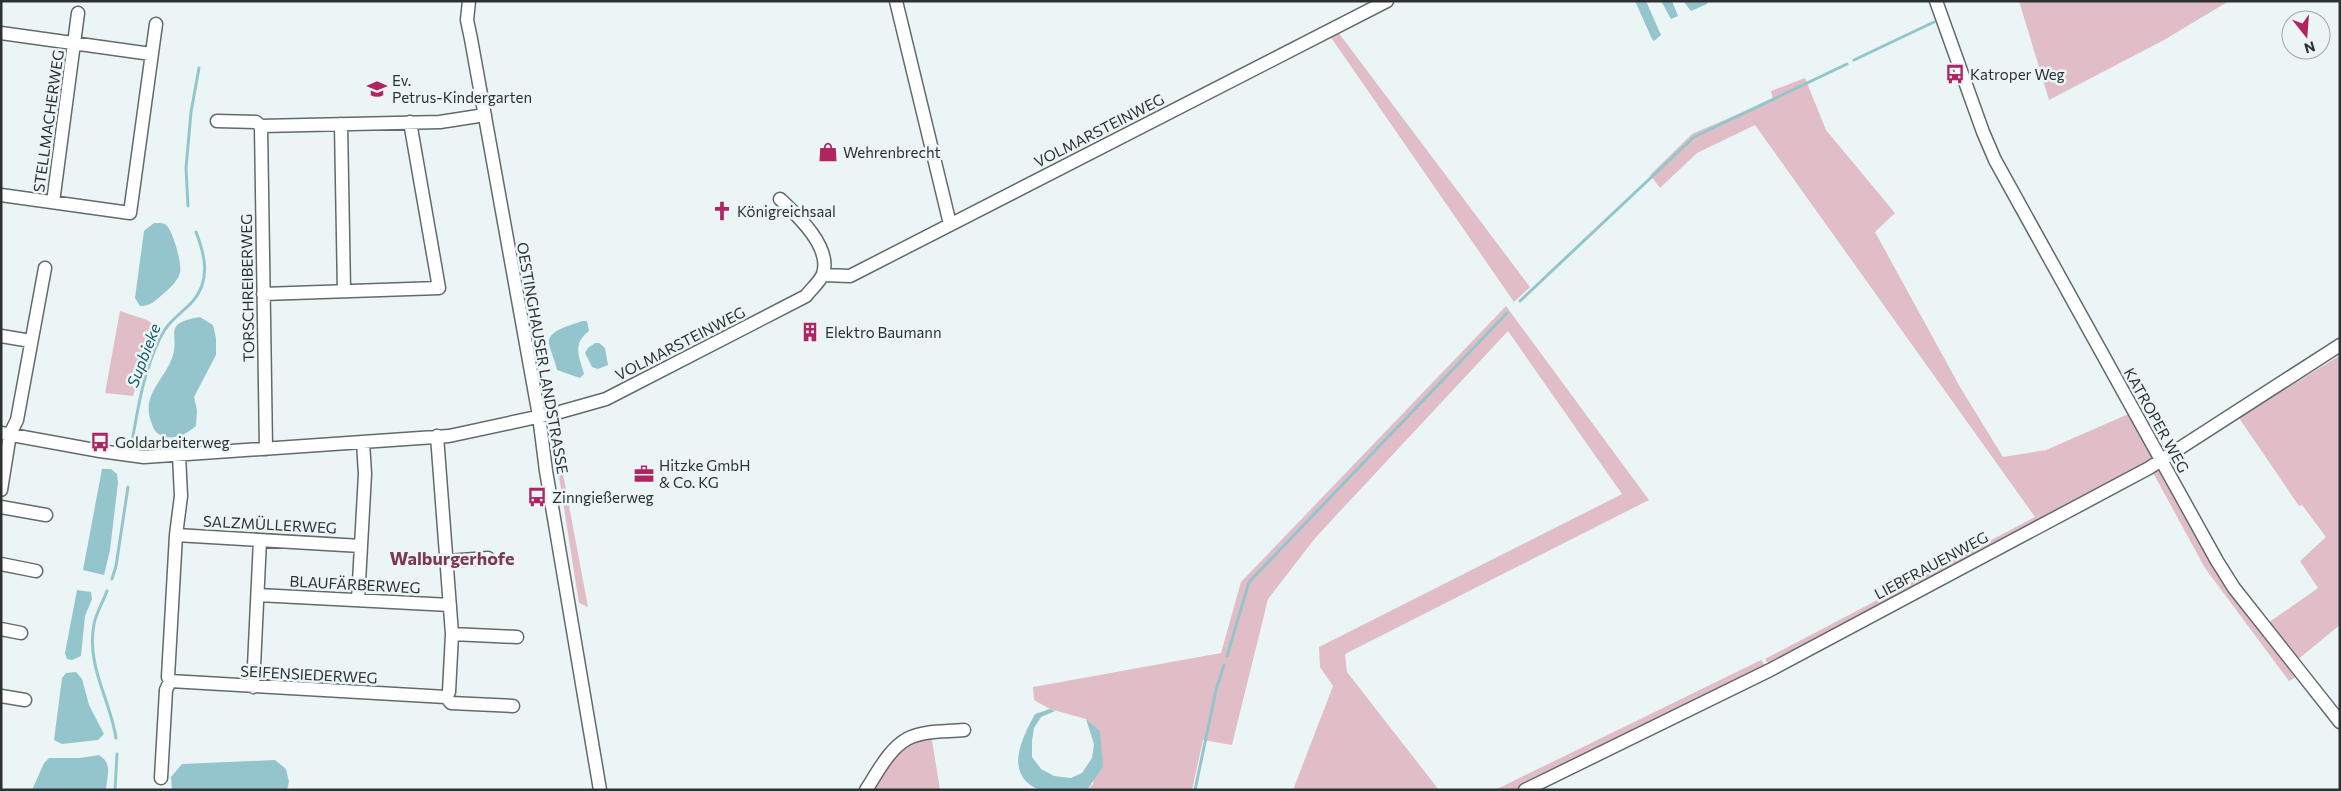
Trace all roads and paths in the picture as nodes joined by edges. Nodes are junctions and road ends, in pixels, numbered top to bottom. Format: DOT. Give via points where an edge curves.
graph roads {
  1 [pos="459,1"];
  2 [pos="469,1"];
  3 [pos="896,1"];
  4 [pos="1387,1"];
  5 [pos="1936,1"];
  6 [pos="78,13"];
  7 [pos="468,20"];
  8 [pos="156,24"];
  9 [pos="1,33"];
  10 [pos="74,44"];
  11 [pos="151,54"];
  12 [pos="485,115"];
  13 [pos="217,122"];
  14 [pos="410,122"];
  15 [pos="341,124"];
  16 [pos="261,126"];
  17 [pos="1,195"];
  18 [pos="780,199"];
  19 [pos="53,202"];
  20 [pos="950,224"];
  21 [pos="45,268"];
  22 [pos="823,274"];
  23 [pos="344,291"];
  24 [pos="263,294"];
  25 [pos="1,336"];
  26 [pos="31,341"];
  27 [pos="2340,345"];
  28 [pos="539,416"];
  29 [pos="6,434"];
  30 [pos="437,436"];
  31 [pos="363,442"];
  32 [pos="266,449"];
  33 [pos="179,455"];
  34 [pos="2161,459"];
  35 [pos="1,490"];
  36 [pos="1,507"];
  37 [pos="46,515"];
  38 [pos="176,535"];
  39 [pos="260,540"];
  40 [pos="361,546"];
  41 [pos="488,558"];
  42 [pos="447,561"];
  43 [pos="1,564"];
  44 [pos="36,571"];
  45 [pos="258,595"];
  46 [pos="358,600"];
  47 [pos="450,604"];
  48 [pos="1,630"];
  49 [pos="21,633"];
  50 [pos="452,634"];
  51 [pos="517,637"];
  52 [pos="170,681"];
  53 [pos="253,688"];
  54 [pos="1,696"];
  55 [pos="446,697"];
  56 [pos="25,700"];
  57 [pos="513,706"];
  58 [pos="2340,722"];
  59 [pos="964,730"];
  60 [pos="161,778"];
  61 [pos="600,790"];
  62 [pos="866,790"];
  63 [pos="1525,790"];
  1 -- 7 [label="street, OESTINGHAUSER LANDSTRASSE"];
  2 -- 7 [label="street, OESTINGHAUSER LANDSTRASSE"];
  3 -- 20 [label="street"];
  4 -- 20 [label="street, VOLMARSTEINWEG"];
  5 -- 34 [label="street, KATROPER WEG" via="1995,160"];
  6 -- 10 [label="street, STELLMACHERWEG"];
  7 -- 12 [label="street, OESTINGHAUSER LANDSTRASSE"];
  8 -- 11 [label="street"];
  9 -- 10 [label="street"];
  10 -- 11 [label="street"];
  10 -- 19 [label="street, STELLMACHERWEG"];
  11 -- 19 [label="street" via="130,213"];
  12 -- 14 [label="street" via="440,122"];
  12 -- 28 [label="street, OESTINGHAUSER LANDSTRASSE"];
  13 -- 16 [label="street" via="256,122"];
  14 -- 15 [label="street"];
  14 -- 23 [label="street" via="439,288"];
  15 -- 16 [label="street"];
  15 -- 23 [label="street"];
  16 -- 24 [label="street, TORSCHREIBERWEG"];
  17 -- 19 [label="street"];
  18 -- 22 [label="street" via="805,222 823,254"];
  20 -- 22 [label="street, VOLMARSTEINWEG" via="850,276"];
  21 -- 26 [label="street"];
  22 -- 28 [label="street, VOLMARSTEINWEG" via="806,296 606,399"];
  23 -- 24 [label="street"];
  24 -- 32 [label="street, TORSCHREIBERWEG"];
  25 -- 26 [label="street"];
  26 -- 29 [label="street" via="17,420"];
  27 -- 34 [label="street, LIEBFRAUENWEG"];
  28 -- 30 [label="street"];
  28 -- 61 [label="street, OESTINGHAUSER LANDSTRASSE"];
  29 -- 33 [label="street" via="132,456"];
  29 -- 35 [label="street"];
  30 -- 31 [label="street"];
  30 -- 42 [label="street"];
  31 -- 32 [label="street"];
  31 -- 40 [label="street" via="365,474"];
  32 -- 33 [label="street"];
  33 -- 38 [label="street" via="181,496"];
  34 -- 58 [label="street, KATROPER WEG" via="2227,578"];
  34 -- 63 [label="street, LIEBFRAUENWEG" via="1770,670"];
  36 -- 37 [label="street"];
  38 -- 39 [label="street, SALZMÜLLERWEG"];
  38 -- 52 [label="street"];
  39 -- 40 [label="street, SALZMÜLLERWEG"];
  39 -- 45 [label="street"];
  40 -- 46 [label="street"];
  41 -- 42 [label="street"];
  42 -- 47 [label="street"];
  43 -- 44 [label="street"];
  45 -- 46 [label="street, BLAUFÄRBERWEG"];
  45 -- 53 [label="street"];
  46 -- 47 [label="street, BLAUFÄRBERWEG"];
  47 -- 50 [label="street"];
  48 -- 49 [label="street"];
  50 -- 51 [label="street"];
  50 -- 55 [label="street" via="449,692"];
  52 -- 53 [label="street, SEIFENSIEDERWEG"];
  52 -- 60 [label="street" via="166,690"];
  53 -- 55 [label="street, SEIFENSIEDERWEG"];
  54 -- 56 [label="street"];
  55 -- 57 [label="street, SEIFENSIEDERWEG" via="451,703"];
  59 -- 62 [label="street" via="908,738 896,747"];
}
